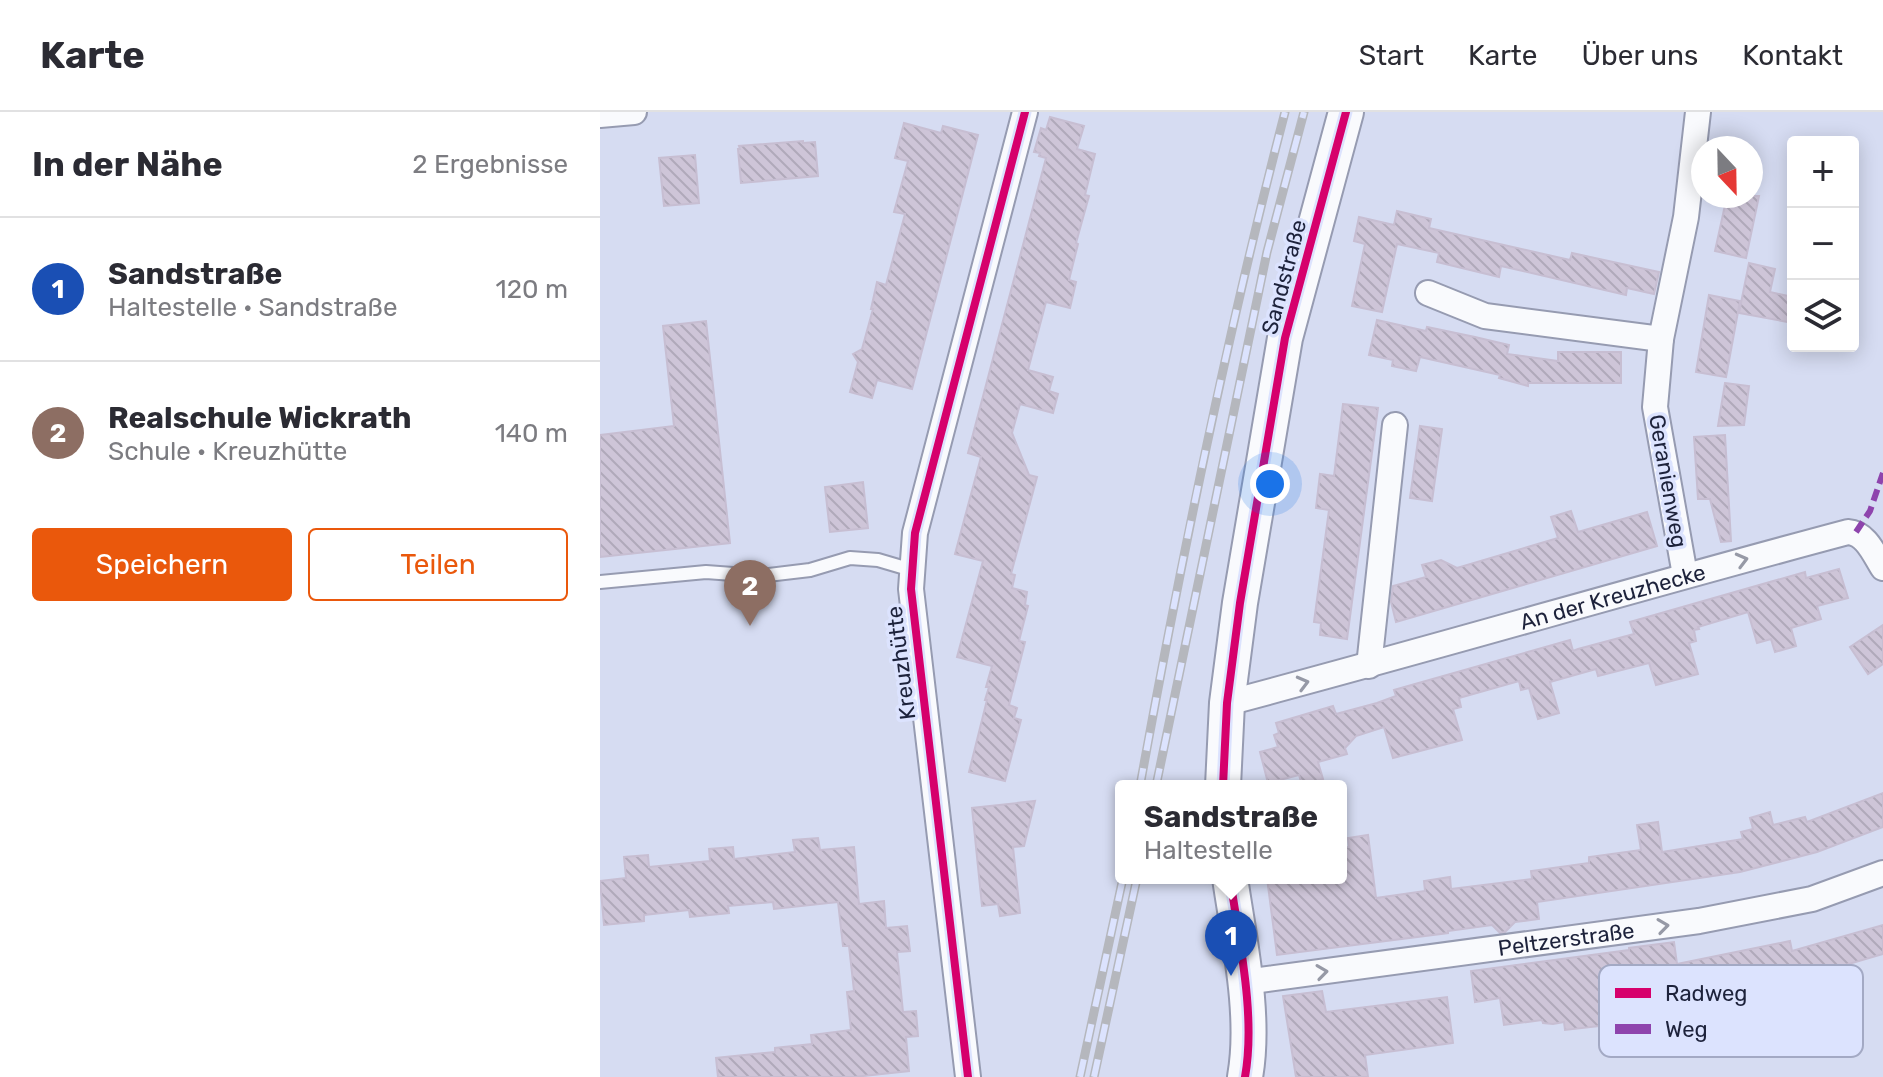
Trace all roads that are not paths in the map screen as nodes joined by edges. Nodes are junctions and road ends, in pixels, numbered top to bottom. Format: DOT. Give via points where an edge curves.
graph roads {
  1 [pos="634,112"];
  2 [pos="1025,112"];
  3 [pos="1346,112"];
  4 [pos="1698,112"];
  5 [pos="600,115"];
  6 [pos="1428,293"];
  7 [pos="1661,339"];
  8 [pos="1395,425"];
  9 [pos="1883,568"];
  10 [pos="912,570"];
  11 [pos="1685,575"];
  12 [pos="600,582"];
  13 [pos="1369,666"];
  14 [pos="1227,703"];
  15 [pos="1223,780"];
  16 [pos="1883,873"];
  17 [pos="1231,884"];
  18 [pos="1245,982"];
  19 [pos="968,1077"];
  20 [pos="1245,1077"];
  1 -- 5 [label="street"];
  2 -- 10 [label="street, Kreuzhütte" via="915,533"];
  3 -- 14 [label="main road, Sandstraße" via="1285,338"];
  4 -- 7 [label="street, Geranienweg" via="1686,217"];
  6 -- 7 [label="street" via="1485,316"];
  7 -- 11 [label="street, Geranienweg" via="1655,407"];
  8 -- 13 [label="street"];
  11 -- 9 [label="street, An der Kreuzhecke, one-way" via="1848,532 1862,536"];
  10 -- 12 [label="lane" via="850,558 760,576 706,572"];
  10 -- 19 [label="street, Kreuzhütte"];
  11 -- 13 [label="street, An der Kreuzhecke"];
  14 -- 13 [label="street, An der Kreuzhecke, one-way"];
  14 -- 15 [label="main road, Sandstraße"];
  18 -- 16 [label="street, Peltzerstraße, one-way" via="1699,921 1812,899"];
  17 -- 18 [label="main road"];
  18 -- 20 [label="main road" via="1250,1054"];
}
